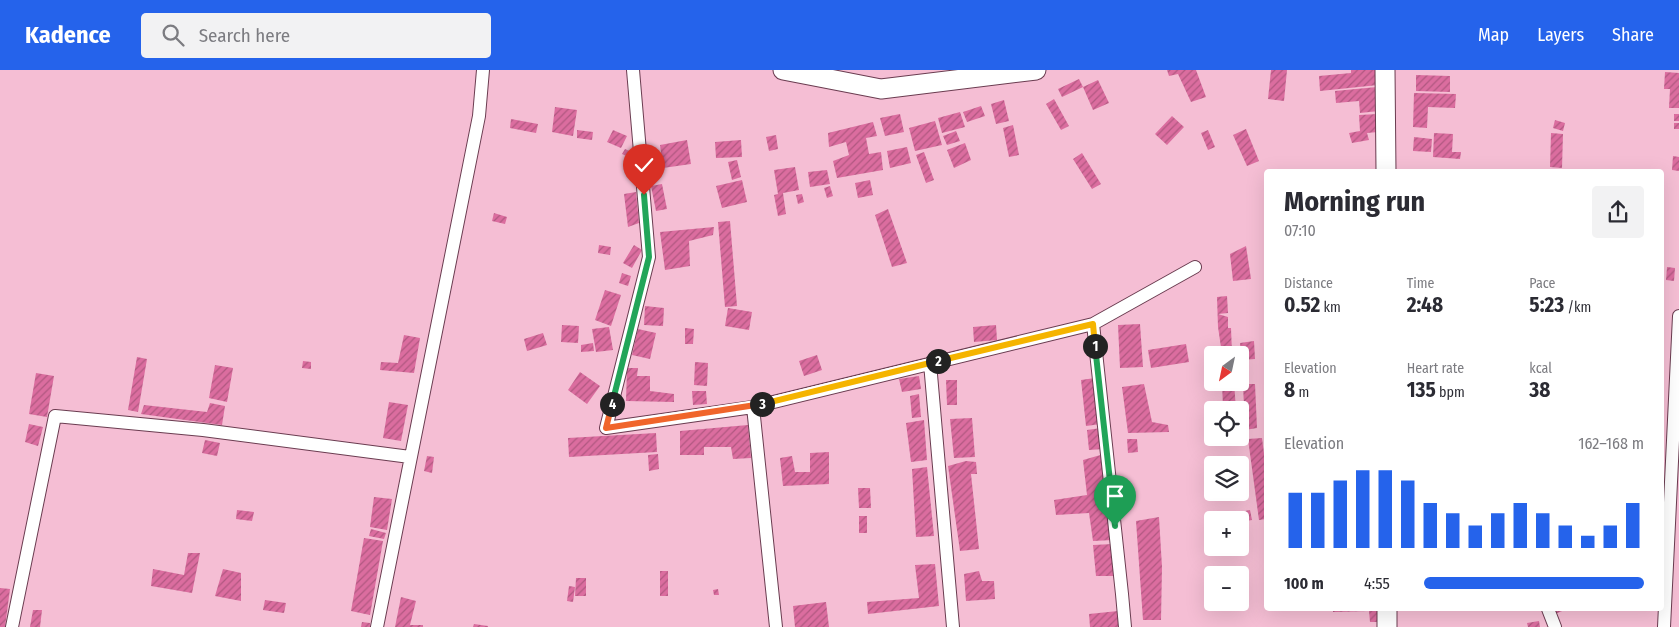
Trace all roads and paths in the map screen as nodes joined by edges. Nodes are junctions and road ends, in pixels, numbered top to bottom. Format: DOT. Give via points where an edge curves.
graph roads {
  1 [pos="483,70"];
  2 [pos="633,70"];
  3 [pos="783,70"];
  4 [pos="1036,70"];
  5 [pos="1385,70"];
  6 [pos="1386,169"];
  7 [pos="1195,267"];
  8 [pos="1679,316"];
  9 [pos="1093,324"];
  10 [pos="930,363"];
  11 [pos="753,407"];
  12 [pos="410,457"];
  13 [pos="1664,588"];
  14 [pos="1679,590"];
  15 [pos="1387,611"];
  16 [pos="1549,611"];
  17 [pos="12,627"];
  18 [pos="376,627"];
  19 [pos="776,627"];
  20 [pos="953,627"];
  21 [pos="1125,627"];
  22 [pos="1387,627"];
  23 [pos="1555,627"];
  24 [pos="1664,627"];
  1 -- 12 [label="street" via="479,116"];
  2 -- 11 [label="street" via="649,257 606,428"];
  3 -- 4 [label="main road" via="881,89"];
  5 -- 6 [label="main road"];
  7 -- 9 [label="street"];
  8 -- 13 [label="street"];
  9 -- 10 [label="street"];
  9 -- 21 [label="street"];
  10 -- 11 [label="street"];
  10 -- 20 [label="street"];
  11 -- 19 [label="street"];
  12 -- 17 [label="street" via="203,430 55,416"];
  12 -- 18 [label="street"];
  13 -- 14 [label="street"];
  13 -- 24 [label="street"];
  15 -- 22 [label="main road"];
  16 -- 23 [label="street"];
}
